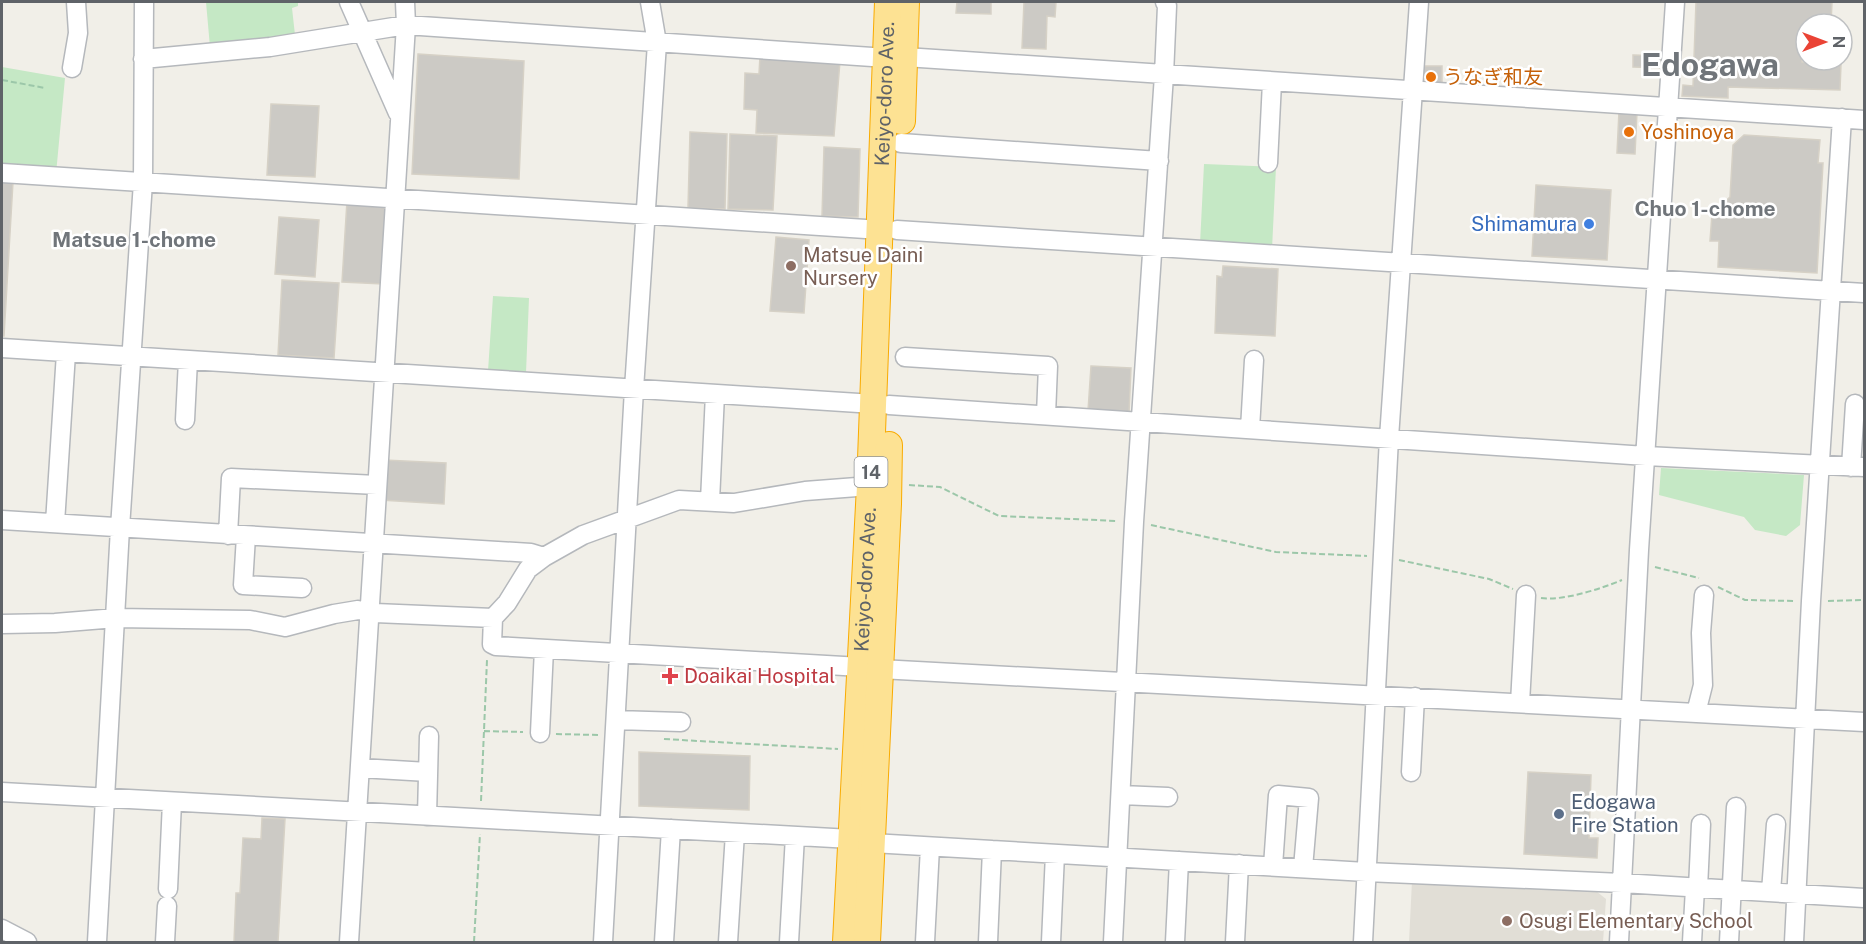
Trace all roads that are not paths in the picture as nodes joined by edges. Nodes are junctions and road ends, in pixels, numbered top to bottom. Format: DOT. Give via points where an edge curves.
graph roads {
  1 [pos="76,2"];
  2 [pos="144,2"];
  3 [pos="349,2"];
  4 [pos="405,2"];
  5 [pos="650,2"];
  6 [pos="888,2"];
  7 [pos="906,2"];
  8 [pos="1165,2"];
  9 [pos="1419,2"];
  10 [pos="1675,2"];
  11 [pos="406,25"];
  12 [pos="362,32"];
  13 [pos="657,43"];
  14 [pos="896,57"];
  15 [pos="143,59"];
  16 [pos="72,68"];
  17 [pos="1164,75"];
  18 [pos="1272,82"];
  19 [pos="1413,91"];
  20 [pos="1667,105"];
  21 [pos="400,117"];
  22 [pos="1842,118"];
  23 [pos="1864,120"];
  24 [pos="901,143"];
  25 [pos="1159,161"];
  26 [pos="1268,163"];
  27 [pos="2,173"];
  28 [pos="143,182"];
  29 [pos="394,198"];
  30 [pos="646,214"];
  31 [pos="889,230"];
  32 [pos="1153,248"];
  33 [pos="1400,264"];
  34 [pos="1656,279"];
  35 [pos="1830,291"];
  36 [pos="1864,293"];
  37 [pos="2,348"];
  38 [pos="66,352"];
  39 [pos="131,357"];
  40 [pos="905,357"];
  41 [pos="188,360"];
  42 [pos="1254,360"];
  43 [pos="384,373"];
  44 [pos="634,388"];
  45 [pos="715,394"];
  46 [pos="881,404"];
  47 [pos="1855,404"];
  48 [pos="1046,415"];
  49 [pos="185,420"];
  50 [pos="1141,421"];
  51 [pos="1250,429"];
  52 [pos="1389,438"];
  53 [pos="1646,456"];
  54 [pos="1821,466"];
  55 [pos="1858,467"];
  56 [pos="377,485"];
  57 [pos="879,485"];
  58 [pos="710,501"];
  59 [pos="2,520"];
  60 [pos="626,520"];
  61 [pos="55,523"];
  62 [pos="120,528"];
  63 [pos="237,536"];
  64 [pos="373,544"];
  65 [pos="544,557"];
  66 [pos="1707,587"];
  67 [pos="302,588"];
  68 [pos="1527,595"];
  69 [pos="369,611"];
  70 [pos="116,618"];
  71 [pos="493,618"];
  72 [pos="2,624"];
  73 [pos="544,649"];
  74 [pos="619,653"];
  75 [pos="871,668"];
  76 [pos="1127,681"];
  77 [pos="1376,695"];
  78 [pos="1415,697"];
  79 [pos="1520,703"];
  80 [pos="1632,708"];
  81 [pos="1696,713"];
  82 [pos="1804,719"];
  83 [pos="681,722"];
  84 [pos="1864,722"];
  85 [pos="615,728"];
  86 [pos="540,733"];
  87 [pos="429,736"];
  88 [pos="360,768"];
  89 [pos="428,772"];
  90 [pos="1411,772"];
  91 [pos="2,792"];
  92 [pos="1121,795"];
  93 [pos="1168,797"];
  94 [pos="105,798"];
  95 [pos="172,802"];
  96 [pos="1736,807"];
  97 [pos="357,812"];
  98 [pos="427,816"];
  99 [pos="1701,824"];
  100 [pos="1776,824"];
  101 [pos="610,826"];
  102 [pos="671,829"];
  103 [pos="735,833"];
  104 [pos="795,836"];
  105 [pos="861,841"];
  106 [pos="930,847"];
  107 [pos="992,850"];
  108 [pos="1055,854"];
  109 [pos="1118,857"];
  110 [pos="1179,861"];
  111 [pos="1239,864"];
  112 [pos="1273,866"];
  113 [pos="1304,868"];
  114 [pos="1366,872"];
  115 [pos="1622,883"];
  116 [pos="1697,888"];
  117 [pos="1732,890"];
  118 [pos="1771,892"];
  119 [pos="1797,894"];
  120 [pos="1864,898"];
  121 [pos="2,929"];
  122 [pos="27,942"];
  123 [pos="97,942"];
  124 [pos="165,942"];
  125 [pos="350,942"];
  126 [pos="603,942"];
  127 [pos="664,942"];
  128 [pos="728,942"];
  129 [pos="789,942"];
  130 [pos="846,942"];
  131 [pos="867,942"];
  132 [pos="925,942"];
  133 [pos="988,942"];
  134 [pos="1051,942"];
  135 [pos="1113,942"];
  136 [pos="1175,942"];
  137 [pos="1235,942"];
  138 [pos="1363,942"];
  139 [pos="1619,942"];
  140 [pos="1692,942"];
  141 [pos="1729,942"];
  142 [pos="1794,942"];
  1 -- 16 [label="street" via="78,33"];
  2 -- 15 [label="street"];
  3 -- 12 [label="street"];
  4 -- 11 [label="street"];
  5 -- 13 [label="street"];
  6 -- 14 [label="highway, Keiyo-doro Ave. / 14"];
  7 -- 14 [label="highway, Keiyo-doro Ave. / 14"];
  8 -- 17 [label="street"];
  9 -- 19 [label="street"];
  10 -- 20 [label="street"];
  11 -- 12 [label="street"];
  11 -- 13 [label="street"];
  11 -- 21 [label="street"];
  12 -- 15 [label="street" via="270,47"];
  12 -- 21 [label="street"];
  13 -- 14 [label="street"];
  13 -- 30 [label="street"];
  14 -- 17 [label="street"];
  14 -- 24 [label="highway, Keiyo-doro Ave. / 14"];
  14 -- 31 [label="highway, Keiyo-doro Ave. / 14"];
  15 -- 28 [label="street"];
  17 -- 18 [label="street"];
  17 -- 25 [label="street"];
  18 -- 19 [label="street"];
  18 -- 26 [label="street"];
  19 -- 20 [label="street"];
  19 -- 33 [label="street"];
  20 -- 22 [label="street"];
  20 -- 34 [label="street"];
  21 -- 29 [label="street"];
  22 -- 23 [label="street"];
  22 -- 35 [label="street"];
  24 -- 25 [label="street"];
  24 -- 31 [label="highway, Keiyo-doro Ave. / 14"];
  25 -- 32 [label="street"];
  27 -- 28 [label="street"];
  28 -- 29 [label="street"];
  28 -- 39 [label="street"];
  29 -- 30 [label="street"];
  29 -- 43 [label="street"];
  30 -- 31 [label="street"];
  30 -- 44 [label="street"];
  31 -- 32 [label="street"];
  31 -- 46 [label="highway, Keiyo-doro Ave. / 14"];
  32 -- 33 [label="street"];
  32 -- 50 [label="street"];
  33 -- 34 [label="street"];
  33 -- 52 [label="street"];
  34 -- 35 [label="street"];
  34 -- 53 [label="street"];
  35 -- 36 [label="street"];
  35 -- 54 [label="street"];
  37 -- 38 [label="street"];
  38 -- 39 [label="street"];
  38 -- 61 [label="street"];
  39 -- 41 [label="street"];
  39 -- 62 [label="street"];
  40 -- 48 [label="street" via="1048,366"];
  41 -- 43 [label="street"];
  41 -- 49 [label="street"];
  42 -- 51 [label="street"];
  43 -- 44 [label="street"];
  43 -- 56 [label="street"];
  44 -- 45 [label="street"];
  44 -- 60 [label="street"];
  45 -- 46 [label="street"];
  45 -- 58 [label="street"];
  46 -- 48 [label="street"];
  46 -- 57 [label="highway, Keiyo-doro Ave. / 14"];
  47 -- 55 [label="street"];
  48 -- 50 [label="street"];
  50 -- 51 [label="street"];
  50 -- 76 [label="street"];
  51 -- 52 [label="street"];
  52 -- 53 [label="street"];
  52 -- 77 [label="street"];
  53 -- 54 [label="street"];
  53 -- 80 [label="street"];
  54 -- 55 [label="street"];
  54 -- 82 [label="street"];
  56 -- 63 [label="street" via="231,478"];
  56 -- 64 [label="street"];
  57 -- 58 [label="street" via="734,502"];
  57 -- 75 [label="highway, Keiyo-doro Ave. / 14"];
  58 -- 60 [label="street" via="679,500"];
  59 -- 61 [label="street"];
  60 -- 65 [label="street" via="583,536"];
  60 -- 74 [label="street"];
  61 -- 62 [label="street"];
  62 -- 63 [label="street"];
  62 -- 70 [label="street"];
  63 -- 64 [label="street"];
  63 -- 67 [label="street" via="243,585"];
  64 -- 65 [label="street" via="531,553"];
  64 -- 69 [label="street"];
  65 -- 71 [label="street" via="529,568"];
  66 -- 81 [label="street" via="1701,633 1703,686"];
  68 -- 79 [label="street"];
  69 -- 70 [label="street" via="334,614 285,627 250,621"];
  69 -- 71 [label="street"];
  69 -- 88 [label="street"];
  70 -- 72 [label="street"];
  70 -- 94 [label="street"];
  71 -- 73 [label="street" via="492,644"];
  73 -- 74 [label="street"];
  73 -- 86 [label="street"];
  74 -- 75 [label="street"];
  74 -- 85 [label="street"];
  75 -- 76 [label="street"];
  75 -- 105 [label="highway, Keiyo-doro Ave. / 14"];
  75 -- 105 [label="highway, Keiyo-doro Ave. / 14" via="856,751"];
  76 -- 77 [label="street"];
  76 -- 92 [label="street"];
  77 -- 78 [label="street"];
  77 -- 114 [label="street"];
  78 -- 79 [label="street"];
  78 -- 90 [label="street"];
  79 -- 80 [label="street"];
  80 -- 81 [label="street"];
  80 -- 115 [label="street"];
  81 -- 82 [label="street"];
  82 -- 84 [label="street"];
  82 -- 119 [label="street"];
  83 -- 85 [label="street"];
  85 -- 101 [label="street"];
  87 -- 89 [label="street"];
  88 -- 89 [label="street"];
  88 -- 97 [label="street"];
  89 -- 98 [label="street"];
  91 -- 94 [label="street"];
  92 -- 93 [label="street"];
  92 -- 109 [label="street"];
  94 -- 95 [label="street"];
  94 -- 123 [label="street"];
  95 -- 97 [label="street"];
  95 -- 124 [label="street"];
  96 -- 117 [label="street"];
  97 -- 98 [label="street"];
  97 -- 125 [label="street"];
  98 -- 101 [label="street"];
  99 -- 116 [label="street"];
  100 -- 118 [label="street"];
  101 -- 102 [label="street"];
  101 -- 126 [label="street"];
  102 -- 103 [label="street"];
  102 -- 127 [label="street"];
  103 -- 104 [label="street"];
  103 -- 128 [label="street"];
  104 -- 105 [label="street"];
  104 -- 129 [label="street"];
  105 -- 106 [label="street"];
  105 -- 130 [label="highway, Keiyo-doro Ave. / 14"];
  105 -- 131 [label="highway, Keiyo-doro Ave. / 14"];
  106 -- 107 [label="street"];
  106 -- 132 [label="street"];
  107 -- 108 [label="street"];
  107 -- 133 [label="street"];
  108 -- 109 [label="street"];
  108 -- 134 [label="street"];
  109 -- 110 [label="street"];
  109 -- 135 [label="street"];
  110 -- 111 [label="street"];
  110 -- 136 [label="street"];
  111 -- 112 [label="street"];
  111 -- 137 [label="street"];
  112 -- 113 [label="street"];
  112 -- 113 [label="street" via="1278,795 1309,798"];
  113 -- 114 [label="street"];
  114 -- 115 [label="street"];
  114 -- 138 [label="street"];
  115 -- 116 [label="street"];
  115 -- 139 [label="street"];
  116 -- 117 [label="street"];
  116 -- 140 [label="street"];
  117 -- 118 [label="street"];
  117 -- 141 [label="street"];
  118 -- 119 [label="street"];
  119 -- 120 [label="street"];
  119 -- 142 [label="street"];
  121 -- 122 [label="street"];
}
